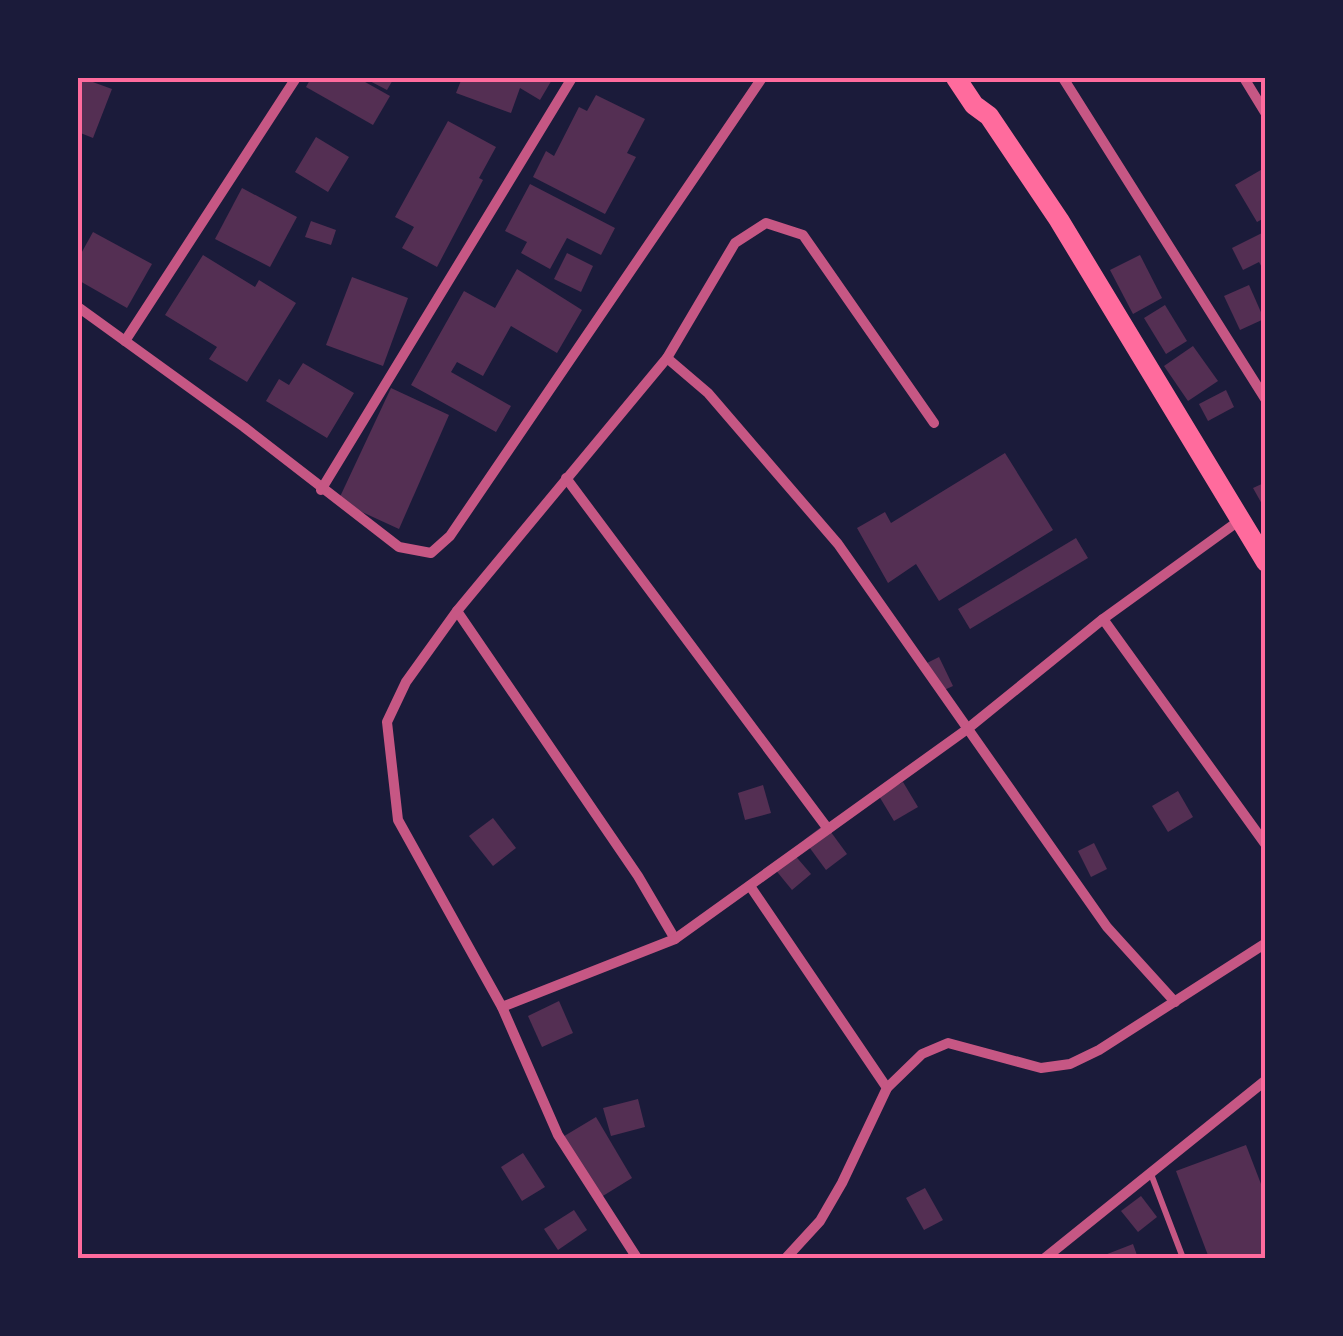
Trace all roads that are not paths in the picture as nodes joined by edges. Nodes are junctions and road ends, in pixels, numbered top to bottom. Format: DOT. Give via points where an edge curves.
graph roads {
  1 [pos="296,78"];
  2 [pos="572,78"];
  3 [pos="762,78"];
  4 [pos="956,78"];
  5 [pos="1063,78"];
  6 [pos="1244,78"];
  7 [pos="1266,114"];
  8 [pos="78,307"];
  9 [pos="125,341"];
  10 [pos="667,358"];
  11 [pos="1266,400"];
  12 [pos="934,423"];
  13 [pos="566,478"];
  14 [pos="322,490"];
  15 [pos="1240,520"];
  16 [pos="1266,562"];
  17 [pos="457,611"];
  18 [pos="1103,619"];
  19 [pos="966,730"];
  20 [pos="828,829"];
  21 [pos="1266,844"];
  22 [pos="750,886"];
  23 [pos="675,939"];
  24 [pos="1266,944"];
  25 [pos="1174,1002"];
  26 [pos="502,1007"];
  27 [pos="1266,1080"];
  28 [pos="887,1088"];
  29 [pos="1150,1173"];
  30 [pos="637,1258"];
  31 [pos="786,1258"];
  32 [pos="1045,1258"];
  33 [pos="1183,1258"];
  1 -- 9 [label="street"];
  2 -- 14 [label="street"];
  3 -- 14 [label="street" via="450,536 431,553 399,547"];
  4 -- 15 [label="main road" via="1059,220"];
  5 -- 11 [label="street"];
  6 -- 7 [label="street"];
  8 -- 9 [label="street"];
  9 -- 14 [label="street"];
  10 -- 12 [label="street" via="735,243 766,223 802,235"];
  10 -- 13 [label="street"];
  10 -- 19 [label="street" via="708,393 838,544"];
  13 -- 17 [label="street"];
  13 -- 20 [label="street"];
  15 -- 16 [label="main road"];
  15 -- 18 [label="street"];
  17 -- 23 [label="street"];
  17 -- 26 [label="street" via="406,682 387,722 398,820"];
  18 -- 19 [label="street"];
  18 -- 21 [label="street"];
  19 -- 20 [label="street"];
  19 -- 25 [label="street" via="1107,927"];
  20 -- 22 [label="street"];
  22 -- 23 [label="street"];
  22 -- 28 [label="street"];
  23 -- 26 [label="street"];
  24 -- 25 [label="street"];
  25 -- 28 [label="street" via="1070,1064 1040,1068 948,1043 922,1054"];
  26 -- 30 [label="street" via="558,1135"];
  27 -- 29 [label="street"];
  28 -- 31 [label="street" via="820,1221"];
  29 -- 32 [label="street"];
  29 -- 33 [label="lane"];
}
